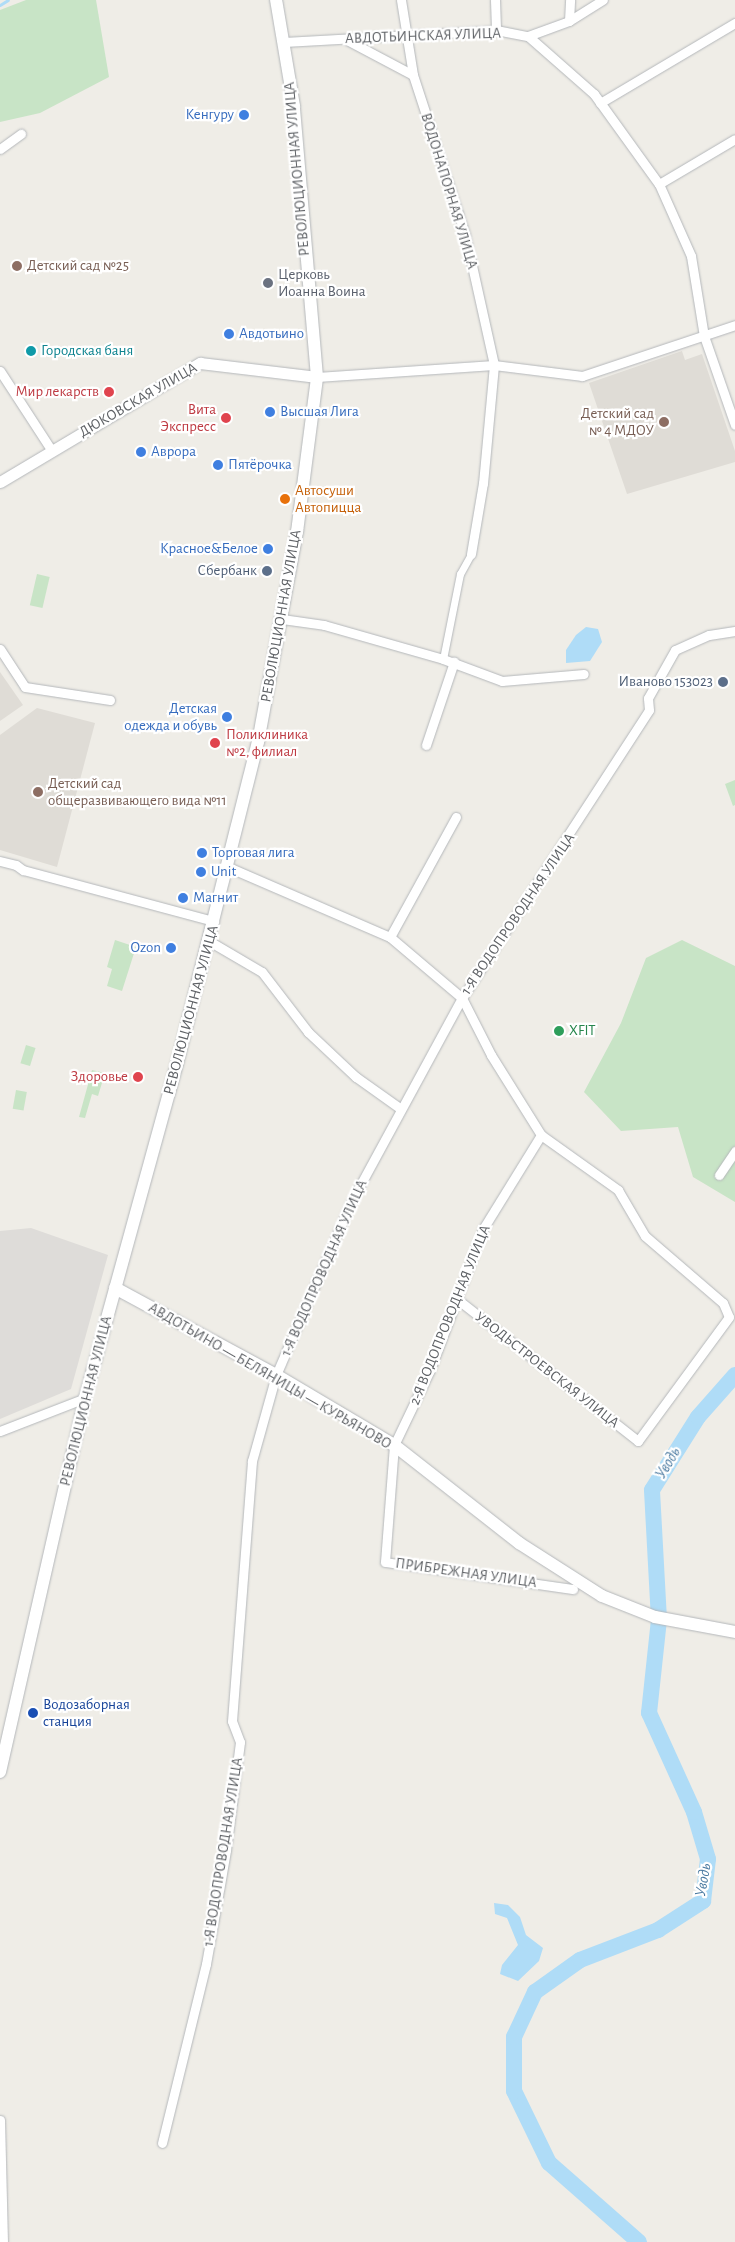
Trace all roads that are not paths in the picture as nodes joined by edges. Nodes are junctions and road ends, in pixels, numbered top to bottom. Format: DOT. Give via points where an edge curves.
graph roads {
  1 [pos="276,0"];
  2 [pos="401,0"];
  3 [pos="495,0"];
  4 [pos="570,0"];
  5 [pos="603,0"];
  6 [pos="569,21"];
  7 [pos="735,24"];
  8 [pos="496,30"];
  9 [pos="409,36"];
  10 [pos="528,36"];
  11 [pos="344,39"];
  12 [pos="284,42"];
  13 [pos="413,75"];
  14 [pos="600,103"];
  15 [pos="21,134"];
  16 [pos="735,139"];
  17 [pos="0,149"];
  18 [pos="659,184"];
  19 [pos="735,325"];
  20 [pos="704,336"];
  21 [pos="494,365"];
  22 [pos="0,371"];
  23 [pos="317,377"];
  24 [pos="735,425"];
  25 [pos="52,451"];
  26 [pos="0,482"];
  27 [pos="471,554"];
  28 [pos="282,619"];
  29 [pos="735,631"];
  30 [pos="0,649"];
  31 [pos="443,659"];
  32 [pos="454,662"];
  33 [pos="584,674"];
  34 [pos="110,700"];
  35 [pos="426,745"];
  36 [pos="456,817"];
  37 [pos="0,861"];
  38 [pos="228,867"];
  39 [pos="214,921"];
  40 [pos="390,937"];
  41 [pos="209,941"];
  42 [pos="462,998"];
  43 [pos="401,1110"];
  44 [pos="541,1135"];
  45 [pos="735,1150"];
  46 [pos="719,1176"];
  47 [pos="115,1288"];
  48 [pos="456,1299"];
  49 [pos="276,1375"];
  50 [pos="86,1398"];
  51 [pos="0,1431"];
  52 [pos="394,1445"];
  53 [pos="573,1589"];
  54 [pos="735,1632"];
  55 [pos="0,1772"];
  56 [pos="0,2120"];
  57 [pos="162,2143"];
  58 [pos="3,2242"];
  1 -- 12 [label="main road, РЕВОЛЮЦИОННАЯ УЛИЦА"];
  2 -- 9 [label="street, ВОДОНАПОРНАЯ УЛИЦА" via="402,17"];
  3 -- 8 [label="street"];
  4 -- 6 [label="street"];
  5 -- 6 [label="street"];
  6 -- 10 [label="street"];
  7 -- 14 [label="street"];
  8 -- 9 [label="street, АВДОТЬИНСКАЯ УЛИЦА"];
  8 -- 10 [label="street, АВДОТЬИНСКАЯ УЛИЦА"];
  9 -- 11 [label="street, АВДОТЬИНСКАЯ УЛИЦА"];
  9 -- 13 [label="street, ВОДОНАПОРНАЯ УЛИЦА"];
  10 -- 14 [label="street"];
  11 -- 12 [label="street, АВДОТЬИНСКАЯ УЛИЦА"];
  11 -- 13 [label="street"];
  12 -- 23 [label="main road, РЕВОЛЮЦИОННАЯ УЛИЦА" via="294,106"];
  13 -- 21 [label="street, ВОДОНАПОРНАЯ УЛИЦА" via="465,234"];
  14 -- 18 [label="street"];
  15 -- 17 [label="street"];
  16 -- 18 [label="street"];
  18 -- 20 [label="street" via="691,256"];
  19 -- 20 [label="street"];
  20 -- 21 [label="street" via="582,376"];
  20 -- 24 [label="street"];
  21 -- 23 [label="street"];
  21 -- 27 [label="street, ВОДОНАПОРНАЯ УЛИЦА" via="483,483"];
  22 -- 25 [label="street"];
  23 -- 25 [label="street, ДЮКОВСКАЯ УЛИЦА" via="200,363"];
  23 -- 28 [label="main road, РЕВОЛЮЦИОННАЯ УЛИЦА"];
  25 -- 26 [label="street, ДЮКОВСКАЯ УЛИЦА"];
  27 -- 31 [label="street" via="460,574"];
  28 -- 31 [label="street" via="324,625"];
  28 -- 38 [label="main road, РЕВОЛЮЦИОННАЯ УЛИЦА" via="258,742"];
  29 -- 42 [label="street, 1-Я ВОДОПРОВОДНАЯ УЛИЦА" via="709,635 675,650 648,698 649,710 645,718"];
  30 -- 34 [label="street" via="25,687"];
  31 -- 32 [label="street"];
  32 -- 33 [label="street" via="502,681"];
  32 -- 35 [label="street"];
  36 -- 40 [label="street"];
  37 -- 39 [label="street"];
  38 -- 39 [label="main road, РЕВОЛЮЦИОННАЯ УЛИЦА"];
  38 -- 40 [label="street"];
  39 -- 41 [label="main road, РЕВОЛЮЦИОННАЯ УЛИЦА"];
  40 -- 42 [label="street"];
  41 -- 43 [label="street" via="262,972 308,1032 356,1077"];
  41 -- 47 [label="main road, РЕВОЛЮЦИОННАЯ УЛИЦА"];
  42 -- 43 [label="street, 1-Я ВОДОПРОВОДНАЯ УЛИЦА"];
  42 -- 44 [label="street" via="491,1055"];
  43 -- 49 [label="street, 1-Я ВОДОПРОВОДНАЯ УЛИЦА" via="350,1204"];
  44 -- 48 [label="street, 2-Я ВОДОПРОВОДНАЯ УЛИЦА" via="483,1229"];
  44 -- 48 [label="street, УВОДЬСТРОЕВСКАЯ УЛИЦА" via="618,1190 645,1236 723,1303 729,1317 638,1441"];
  45 -- 46 [label="street"];
  47 -- 49 [label="main road, АВДОТЬИНО — БЕЛЯНИЦЫ — КУРЬЯНОВО"];
  47 -- 50 [label="main road, РЕВОЛЮЦИОННАЯ УЛИЦА"];
  48 -- 52 [label="street, 2-Я ВОДОПРОВОДНАЯ УЛИЦА" via="430,1370"];
  49 -- 52 [label="main road, АВДОТЬИНО — БЕЛЯНИЦЫ — КУРЬЯНОВО"];
  49 -- 57 [label="street, 1-Я ВОДОПРОВОДНАЯ УЛИЦА" via="252,1461 232,1721 240,1742 226,1850 206,1964"];
  50 -- 51 [label="street"];
  50 -- 55 [label="main road, РЕВОЛЮЦИОННАЯ УЛИЦА"];
  52 -- 53 [label="street, ПРИБРЕЖНАЯ УЛИЦА" via="385,1562"];
  52 -- 54 [label="main road, АВДОТЬИНО — БЕЛЯНИЦЫ — КУРЬЯНОВО" via="519,1543 602,1596 632,1610 708,1629"];
  56 -- 58 [label="street"];
}
